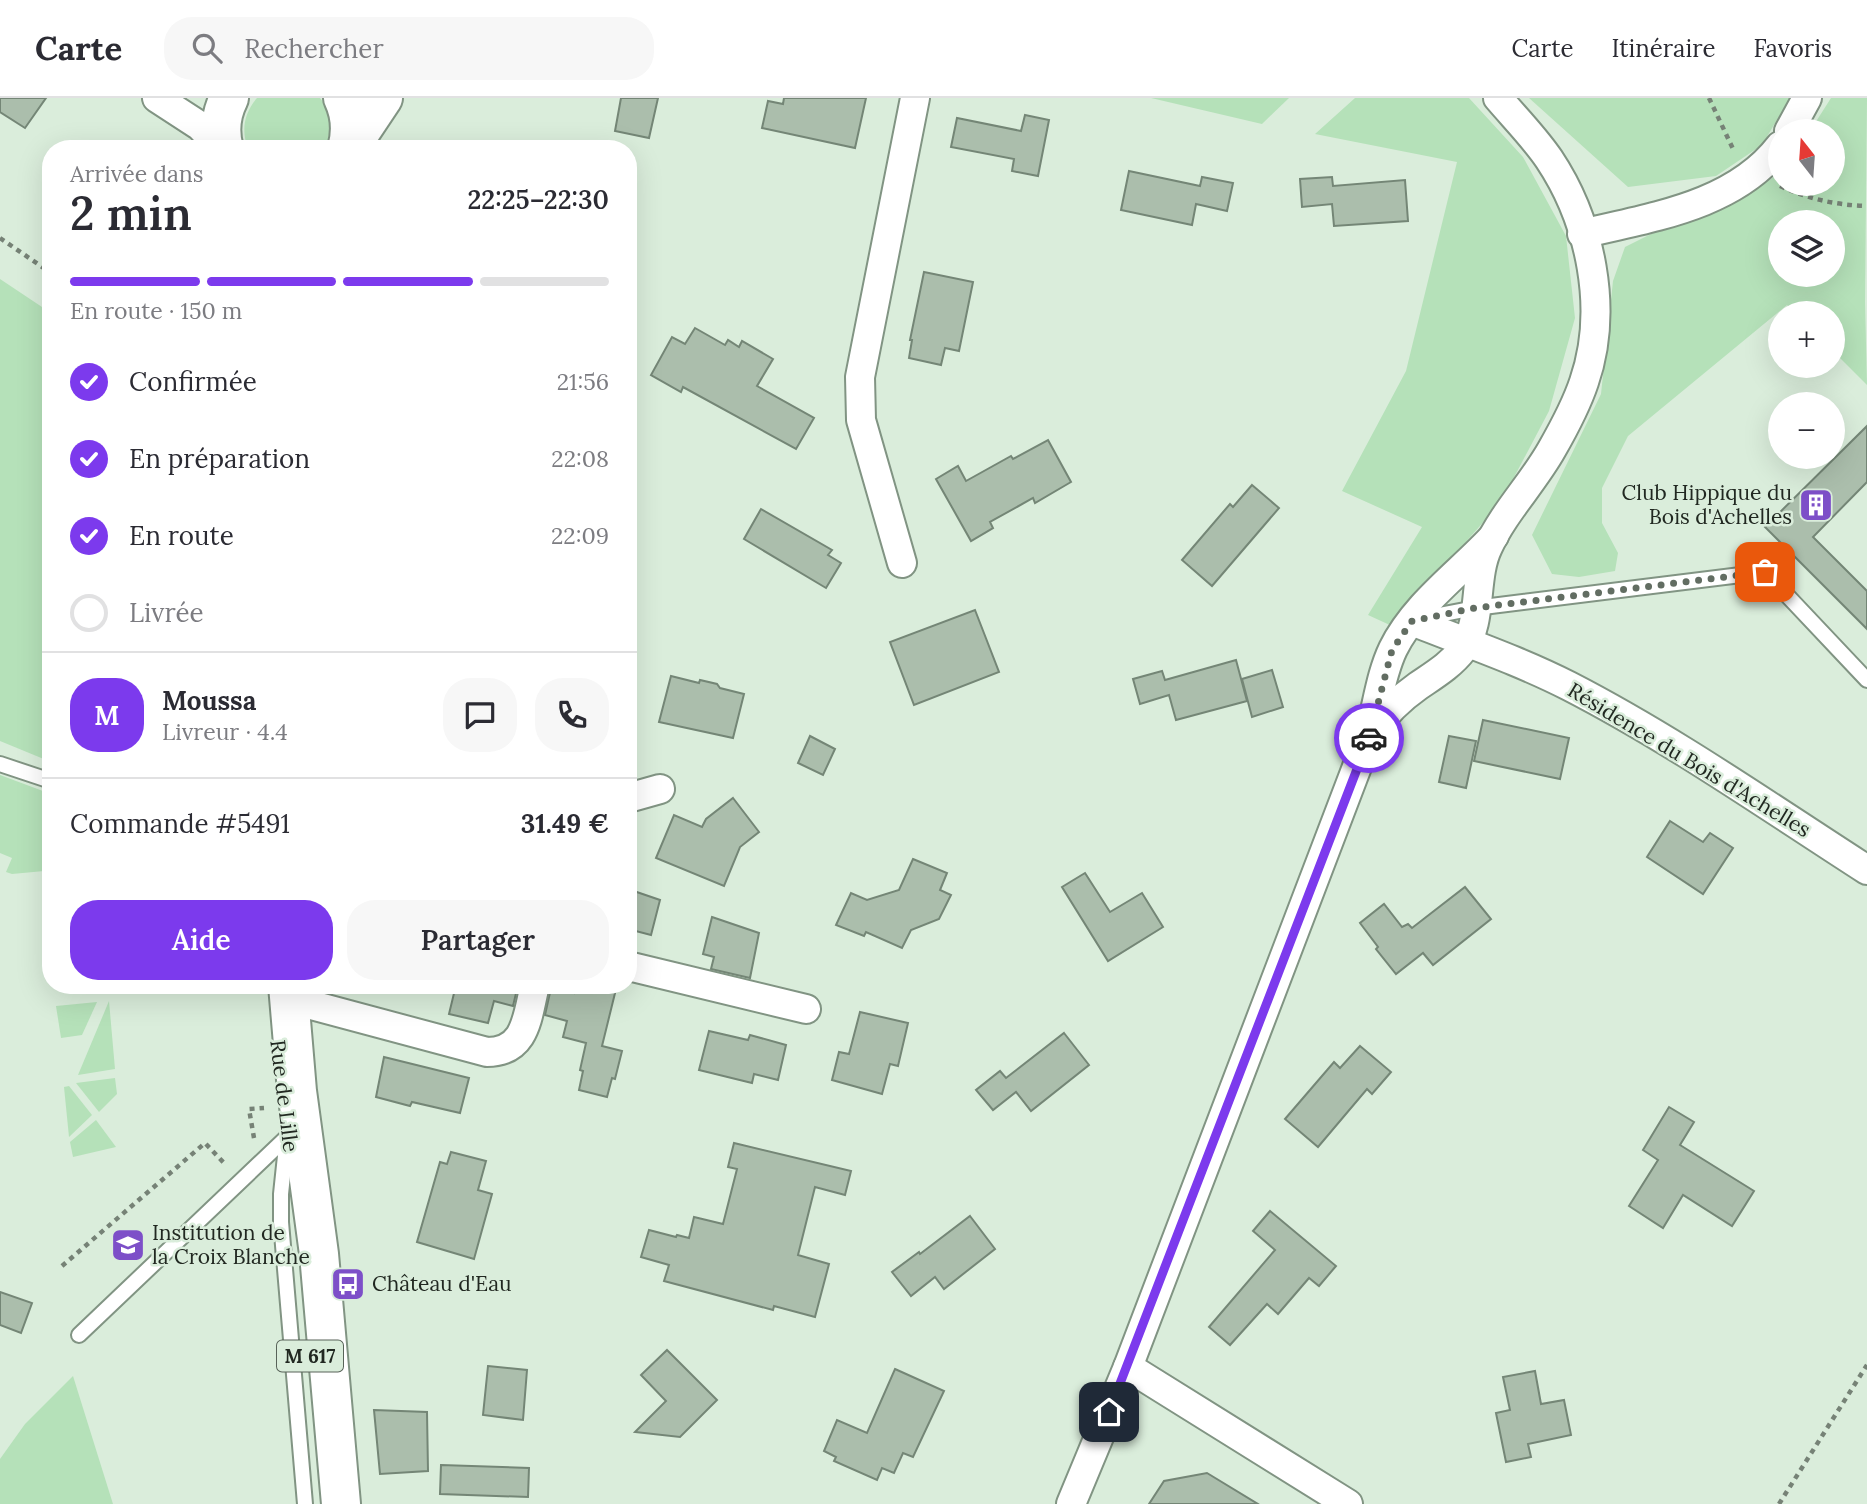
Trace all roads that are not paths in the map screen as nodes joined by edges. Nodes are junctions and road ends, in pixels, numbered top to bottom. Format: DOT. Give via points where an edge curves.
graph roads {
  1 [pos="158,98"];
  2 [pos="343,98"];
  3 [pos="383,98"];
  4 [pos="915,98"];
  5 [pos="1498,98"];
  6 [pos="1807,98"];
  7 [pos="224,115"];
  8 [pos="1796,119"];
  9 [pos="349,140"];
  10 [pos="354,140"];
  11 [pos="1768,158"];
  12 [pos="1582,234"];
  13 [pos="1494,536"];
  14 [pos="902,564"];
  15 [pos="1475,608"];
  16 [pos="1412,621"];
  17 [pos="1467,642"];
  18 [pos="1867,680"];
  19 [pos="1368,738"];
  20 [pos="0,764"];
  21 [pos="42,778"];
  22 [pos="660,789"];
  23 [pos="637,795"];
  24 [pos="1867,870"];
  25 [pos="637,968"];
  26 [pos="283,994"];
  27 [pos="284,994"];
  28 [pos="296,994"];
  29 [pos="533,994"];
  30 [pos="806,1009"];
  31 [pos="285,1122"];
  32 [pos="79,1335"];
  33 [pos="1128,1367"];
  34 [pos="305,1504"];
  35 [pos="324,1504"];
  36 [pos="341,1504"];
  37 [pos="1070,1504"];
  38 [pos="1348,1504"];
  1 -- 7 [label="street" via="200,126"];
  2 -- 9 [label="main road" via="351,125"];
  3 -- 10 [label="main road"];
  4 -- 14 [label="street" via="859,398 861,420"];
  5 -- 12 [label="street" via="1548,158"];
  6 -- 8 [label="street"];
  11 -- 12 [label="street" via="1752,175 1722,192 1659,215"];
  12 -- 13 [label="street" via="1595,306 1584,381 1551,451"];
  13 -- 15 [label="street" via="1482,563"];
  13 -- 16 [label="street"];
  15 -- 16 [label="lane"];
  15 -- 17 [label="street"];
  15 -- 18 [label="lane" via="1765,572"];
  16 -- 17 [label="street, Résidence du Bois d'Achelles"];
  16 -- 19 [label="street" via="1392,650"];
  17 -- 19 [label="street" via="1453,660 1403,697"];
  17 -- 24 [label="street, Résidence du Bois d'Achelles" via="1611,708"];
  19 -- 33 [label="street"];
  20 -- 21 [label="lane"];
  22 -- 23 [label="street"];
  25 -- 30 [label="street"];
  26 -- 31 [label="main road, Rue de Lille / M 617"];
  27 -- 36 [label="main road, M 617" via="319,1254"];
  28 -- 29 [label="street" via="487,1052 508,1049 523,1033"];
  31 -- 32 [label="lane"];
  31 -- 34 [label="lane" via="281,1222"];
  31 -- 35 [label="main road, Rue de Lille / M 617"];
  33 -- 37 [label="street"];
  33 -- 38 [label="street"];
}
